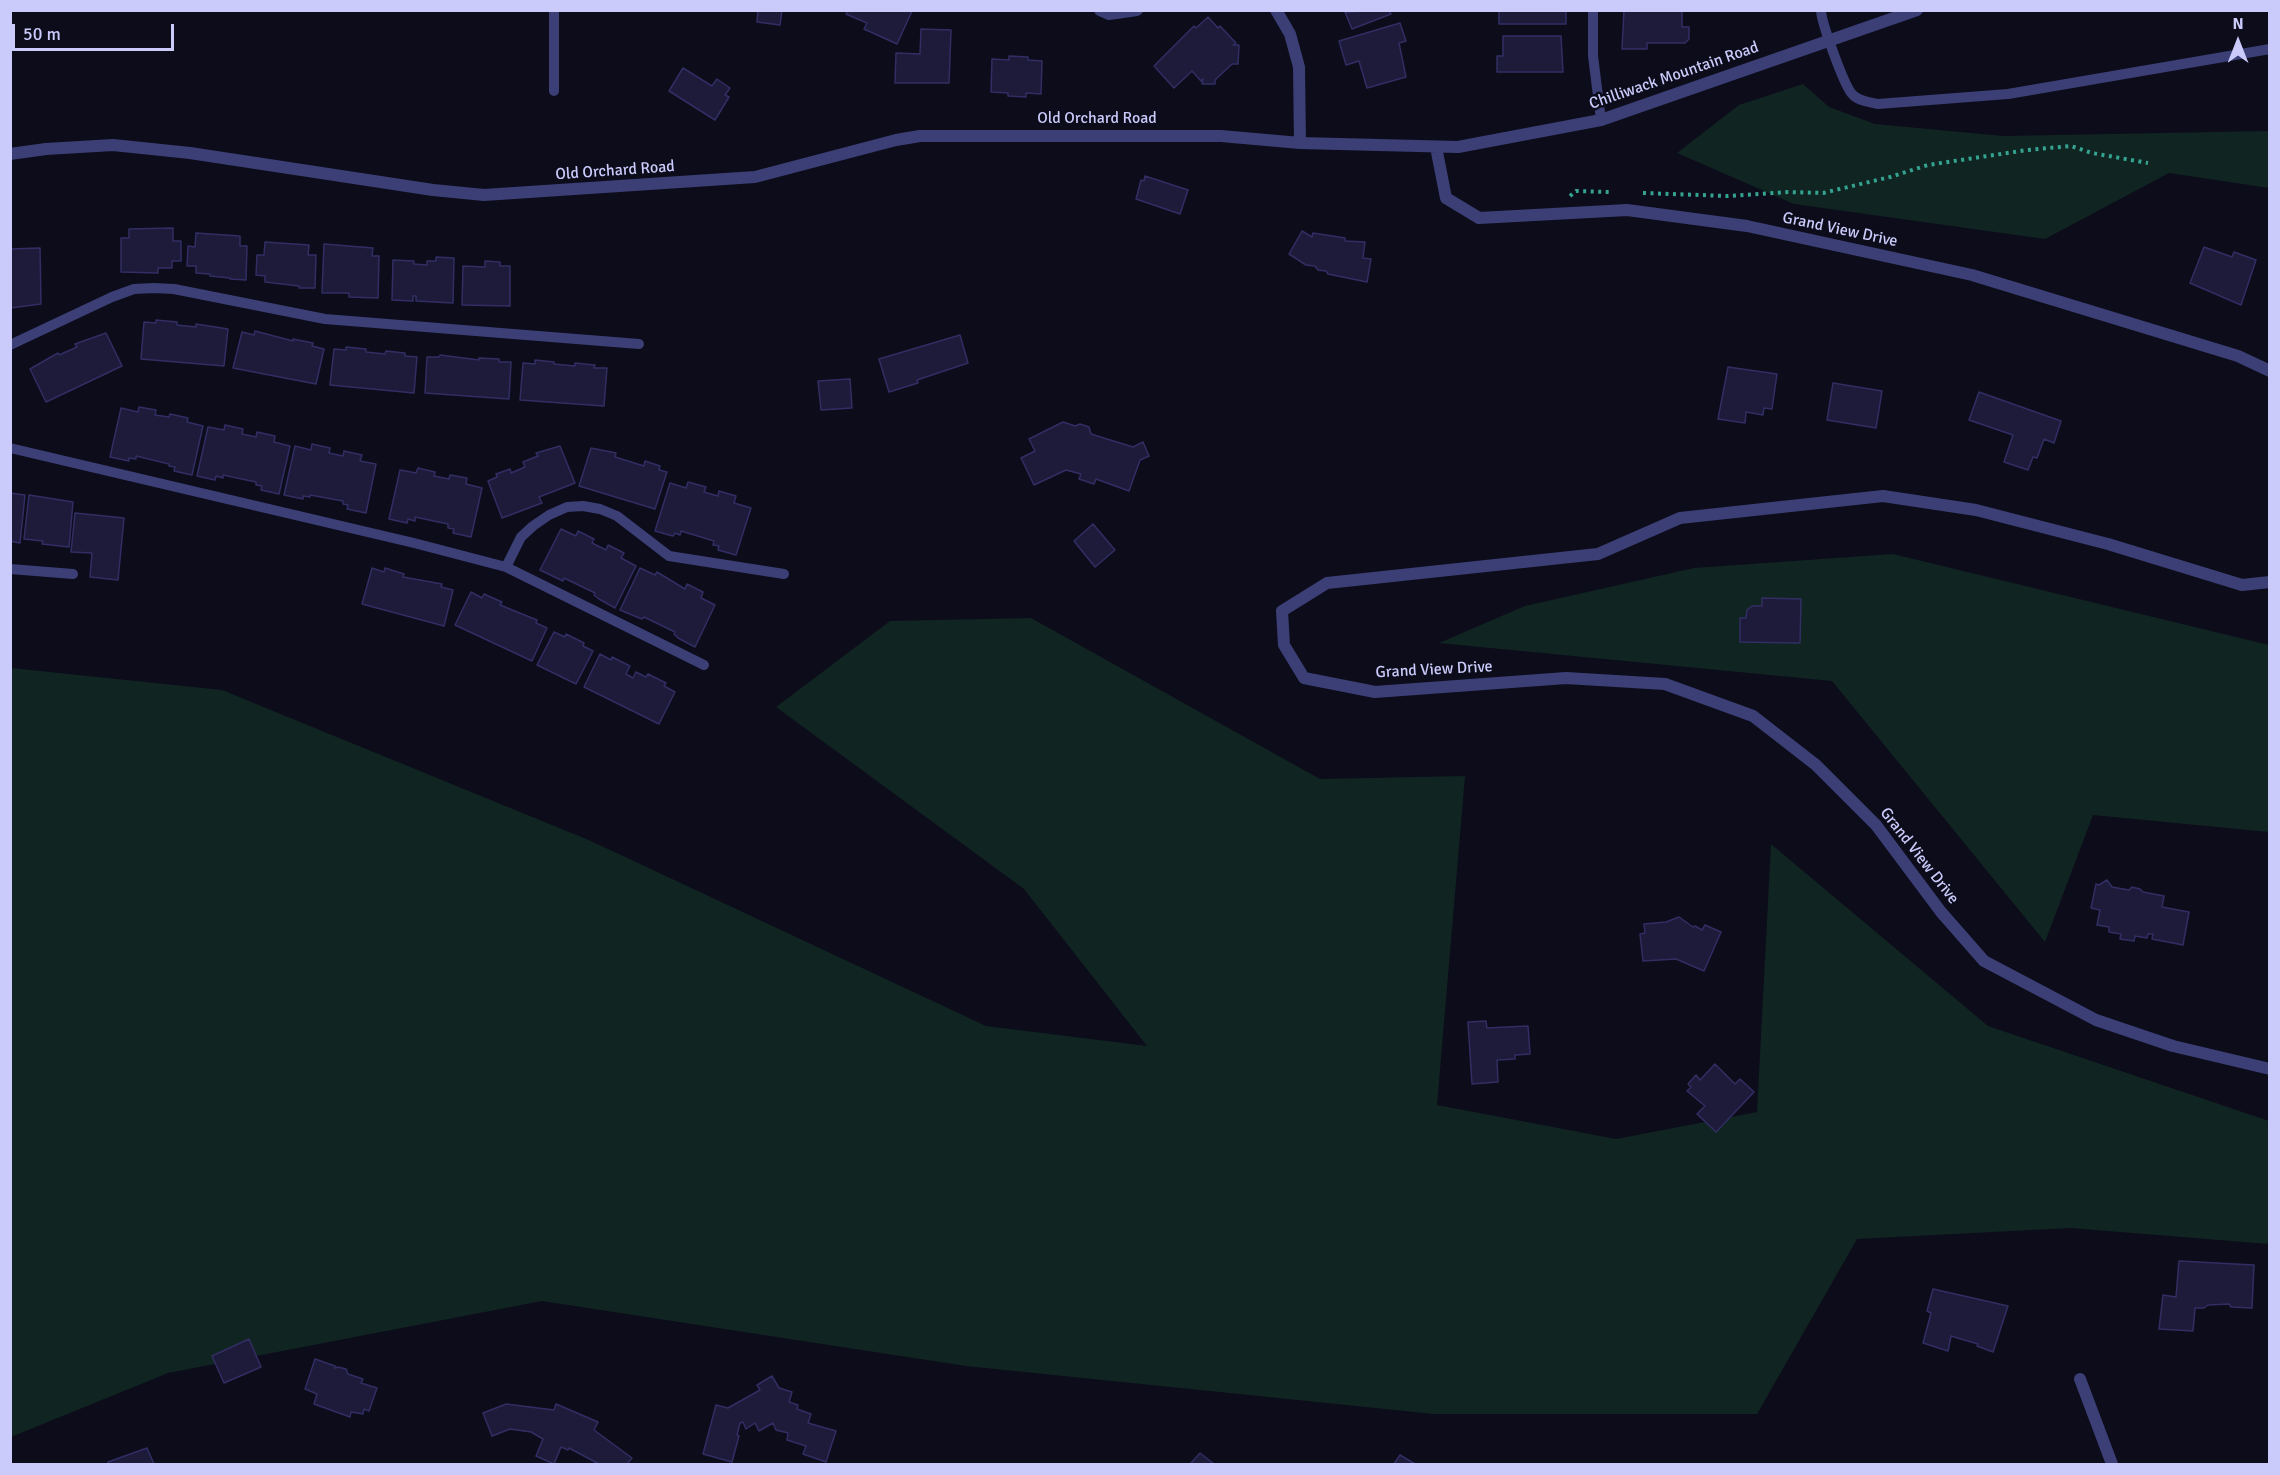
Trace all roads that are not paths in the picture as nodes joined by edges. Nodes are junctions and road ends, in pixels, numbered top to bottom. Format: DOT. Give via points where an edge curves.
graph roads {
  1 [pos="554,10"];
  2 [pos="1100,10"];
  3 [pos="1137,10"];
  4 [pos="1276,10"];
  5 [pos="1593,10"];
  6 [pos="1821,10"];
  7 [pos="1917,10"];
  8 [pos="1830,40"];
  9 [pos="2270,49"];
  10 [pos="554,91"];
  11 [pos="1600,120"];
  12 [pos="1221,136"];
  13 [pos="1300,144"];
  14 [pos="1436,147"];
  15 [pos="10,154"];
  16 [pos="639,344"];
  17 [pos="10,345"];
  18 [pos="2270,371"];
  19 [pos="10,448"];
  20 [pos="506,567"];
  21 [pos="10,569"];
  22 [pos="73,574"];
  23 [pos="784,574"];
  24 [pos="2270,582"];
  25 [pos="704,665"];
  26 [pos="2270,1069"];
  27 [pos="2080,1380"];
  28 [pos="2112,1464"];
  1 -- 10 [label="lane"];
  2 -- 3 [label="street" via="1109,14"];
  4 -- 13 [label="street" via="1290,34 1299,67"];
  5 -- 11 [label="lane"];
  6 -- 8 [label="lane"];
  7 -- 8 [label="street, Chilliwack Mountain Road"];
  8 -- 9 [label="lane" via="1853,95 1878,104 2008,94"];
  8 -- 11 [label="street, Chilliwack Mountain Road"];
  11 -- 14 [label="street, Chilliwack Mountain Road" via="1458,147"];
  12 -- 13 [label="street, Chilliwack Mountain Road"];
  12 -- 15 [label="street, Old Orchard Road" via="920,136 755,177 484,195 113,145"];
  13 -- 14 [label="street, Chilliwack Mountain Road"];
  14 -- 18 [label="street, Grand View Drive" via="1446,198 1479,218 1627,210 1747,226 1960,273 2238,356"];
  16 -- 17 [label="lane" via="325,319 154,288 112,297"];
  19 -- 20 [label="lane"];
  20 -- 23 [label="lane" via="521,537 533,526 567,507 583,506 617,516 669,556"];
  20 -- 25 [label="lane"];
  21 -- 22 [label="lane"];
  24 -- 26 [label="street, Grand View Drive" via="2242,585 2108,544 1976,510 1883,496 1680,518 1598,554 1327,582 1282,611 1284,645 1304,678 1375,692 1566,678 1665,684 1753,716 1816,765 1876,825 1941,912 1984,961 2096,1020 2173,1046"];
  27 -- 28 [label="street"];
}
